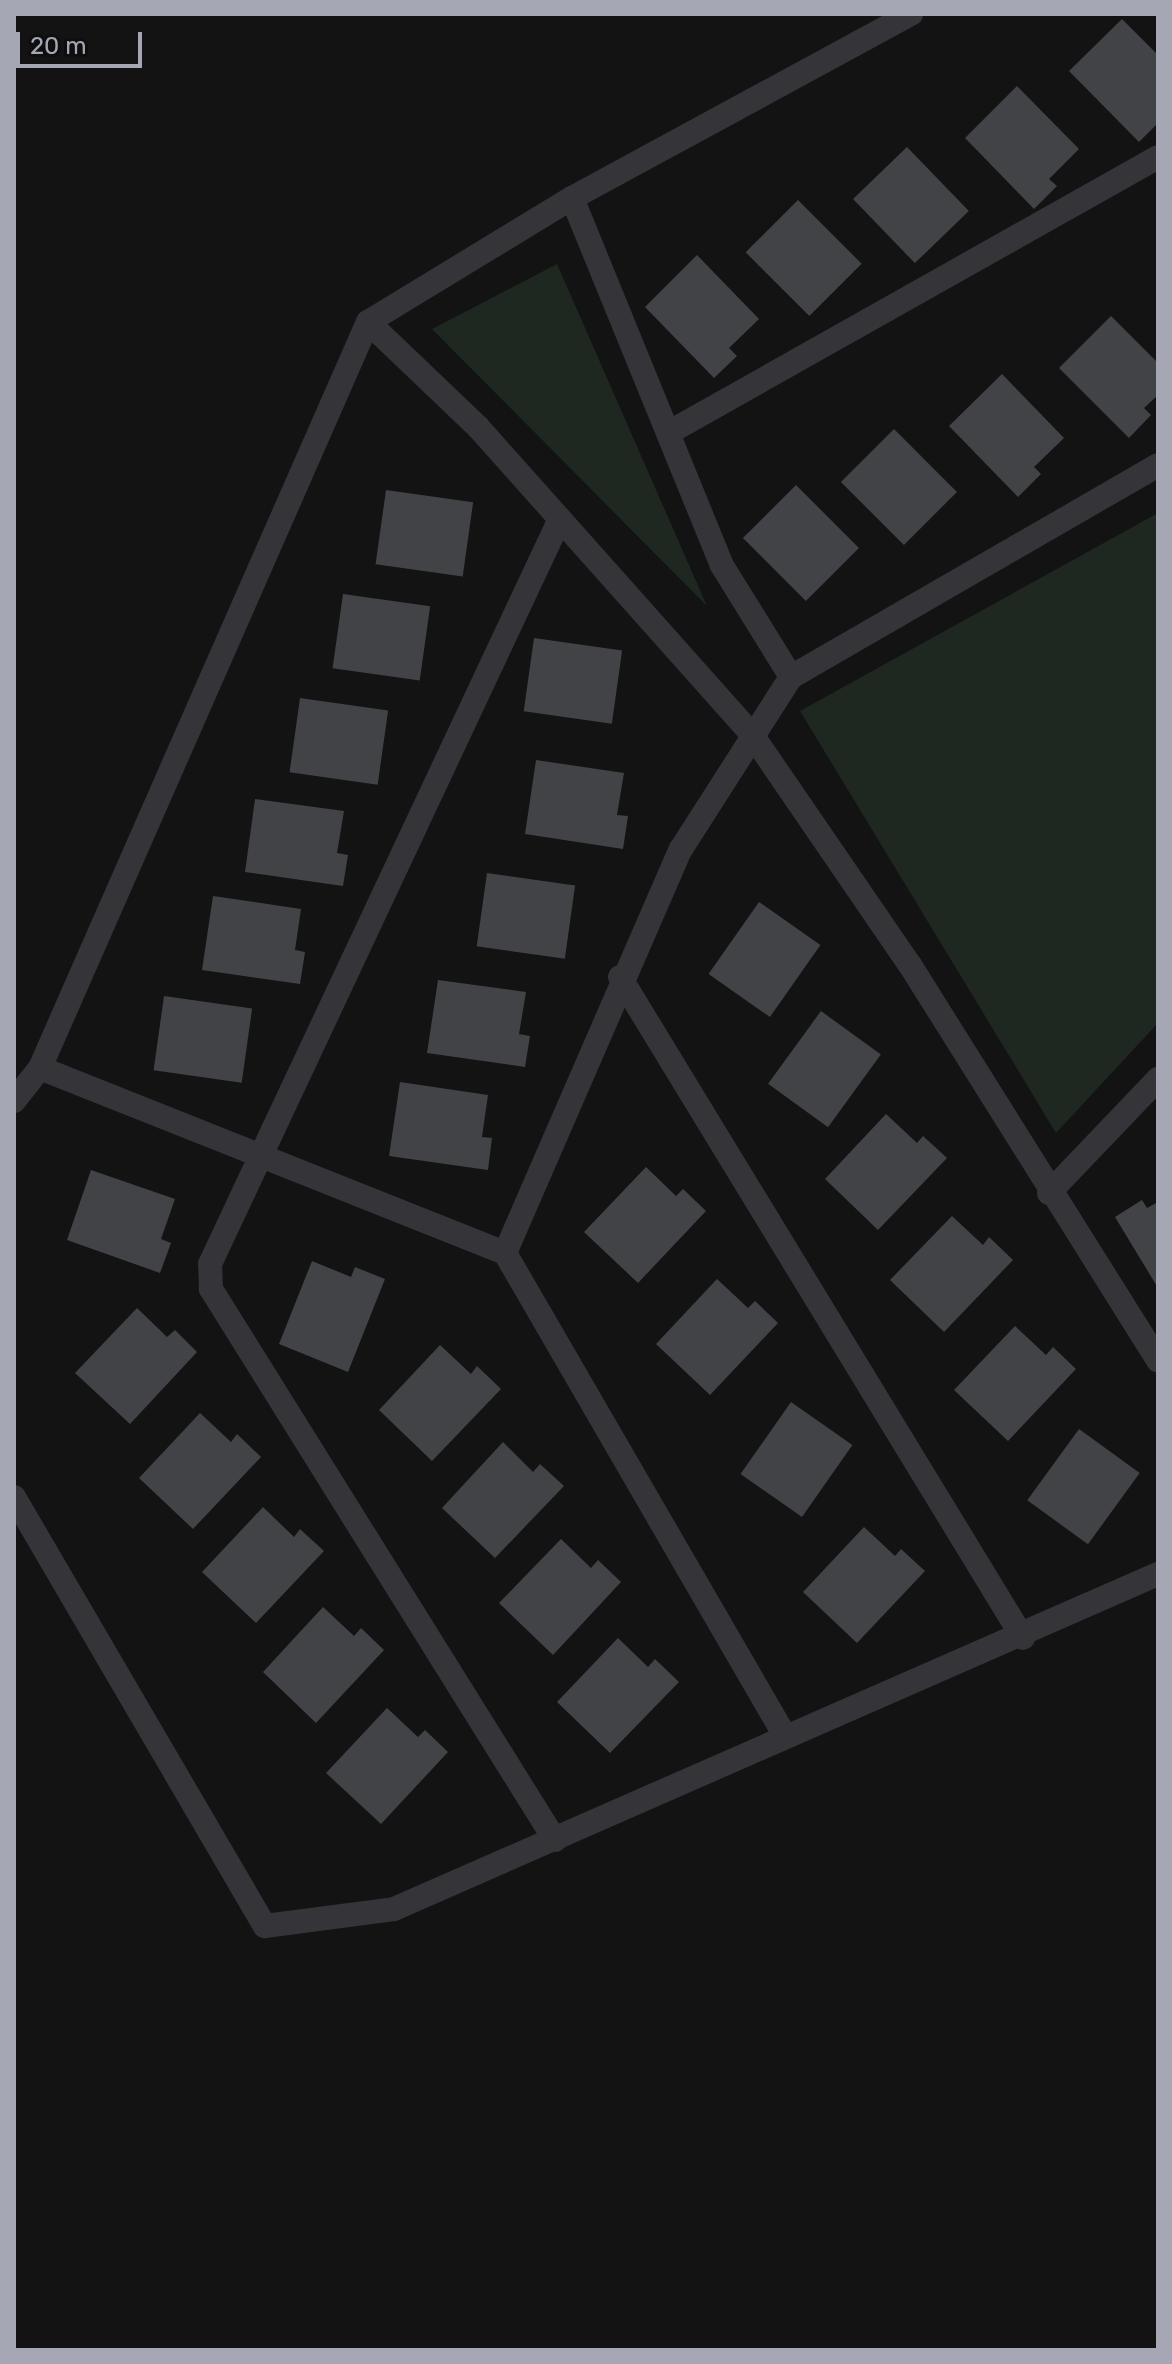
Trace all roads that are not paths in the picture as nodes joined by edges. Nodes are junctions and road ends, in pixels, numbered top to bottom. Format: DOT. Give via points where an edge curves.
graph roads {
  1 [pos="911,14"];
  2 [pos="1158,157"];
  3 [pos="572,198"];
  4 [pos="368,322"];
  5 [pos="668,433"];
  6 [pos="1158,465"];
  7 [pos="560,519"];
  8 [pos="791,677"];
  9 [pos="753,736"];
  10 [pos="620,977"];
  11 [pos="40,1068"];
  12 [pos="1158,1079"];
  13 [pos="14,1101"];
  14 [pos="266,1152"];
  15 [pos="1049,1193"];
  16 [pos="505,1253"];
  17 [pos="1158,1361"];
  18 [pos="14,1497"];
  19 [pos="1158,1574"];
  20 [pos="1023,1638"];
  21 [pos="785,1736"];
  22 [pos="555,1840"];
  1 -- 3 [label="lane"];
  2 -- 5 [label="lane"];
  3 -- 4 [label="lane"];
  3 -- 5 [label="lane"];
  4 -- 7 [label="lane"];
  4 -- 11 [label="lane"];
  5 -- 8 [label="lane" via="721,564"];
  6 -- 8 [label="lane"];
  7 -- 9 [label="lane"];
  7 -- 14 [label="lane"];
  8 -- 9 [label="lane"];
  9 -- 10 [label="lane" via="681,849"];
  9 -- 15 [label="lane" via="910,965"];
  10 -- 16 [label="lane"];
  10 -- 20 [label="lane"];
  11 -- 13 [label="lane"];
  11 -- 14 [label="lane"];
  12 -- 15 [label="lane"];
  14 -- 16 [label="lane"];
  14 -- 22 [label="lane" via="210,1264 211,1289"];
  15 -- 17 [label="lane"];
  16 -- 21 [label="lane"];
  18 -- 22 [label="lane" via="265,1926 394,1909"];
  19 -- 20 [label="lane"];
  20 -- 21 [label="lane"];
  21 -- 22 [label="lane"];
}
